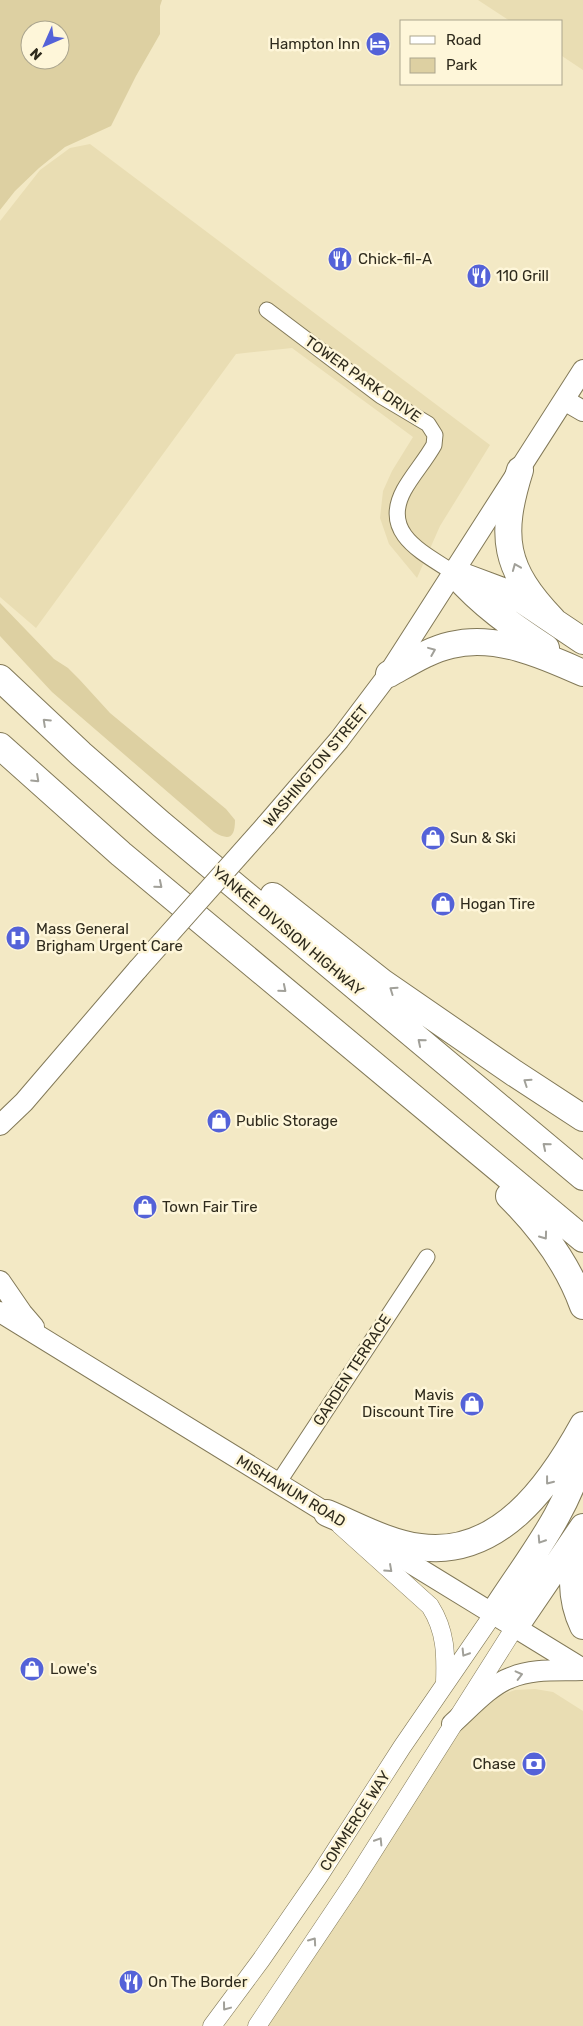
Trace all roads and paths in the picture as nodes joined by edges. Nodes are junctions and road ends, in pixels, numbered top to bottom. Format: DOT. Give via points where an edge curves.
graph roads {
  1 [pos="267,310"];
  2 [pos="583,370"];
  3 [pos="564,400"];
  4 [pos="583,411"];
  5 [pos="520,470"];
  6 [pos="454,573"];
  7 [pos="554,620"];
  8 [pos="583,640"];
  9 [pos="583,672"];
  10 [pos="389,674"];
  11 [pos="0,678"];
  12 [pos="0,746"];
  13 [pos="121,790"];
  14 [pos="387,1076"];
  15 [pos="24,1102"];
  16 [pos="583,1118"];
  17 [pos="0,1125"];
  18 [pos="0,1134"];
  19 [pos="583,1177"];
  20 [pos="583,1239"];
  21 [pos="427,1257"];
  22 [pos="0,1281"];
  23 [pos="583,1306"];
  24 [pos="0,1312"];
  25 [pos="54,1346"];
  26 [pos="583,1425"];
  27 [pos="583,1449"];
  28 [pos="278,1483"];
  29 [pos="327,1513"];
  30 [pos="583,1527"];
  31 [pos="583,1533"];
  32 [pos="494,1613"];
  33 [pos="583,1626"];
  34 [pos="515,1627"];
  35 [pos="583,1670"];
  36 [pos="446,1684"];
  37 [pos="452,1724"];
  38 [pos="212,2026"];
  39 [pos="257,2026"];
  1 -- 6 [label="street, TOWER PARK DRIVE" via="381,396 432,429 434,445 401,496 397,520 405,538"];
  2 -- 3 [label="main road, WASHINGTON STREET"];
  3 -- 4 [label="main road"];
  3 -- 5 [label="main road, WASHINGTON STREET"];
  5 -- 6 [label="main road, WASHINGTON STREET"];
  7 -- 5 [label="highway, one-way" via="527,588 510,550 508,517"];
  6 -- 7 [label="highway" via="511,594"];
  6 -- 9 [label="highway" via="494,613"];
  6 -- 10 [label="main road, WASHINGTON STREET"];
  7 -- 8 [label="highway"];
  10 -- 9 [label="highway, one-way" via="443,647 477,641 519,648"];
  10 -- 15 [label="main road, WASHINGTON STREET, bridge" via="339,740"];
  13 -- 11 [label="highway, YANKEE DIVISION HIGHWAY, one-way"];
  12 -- 14 [label="highway, one-way" via="122,854"];
  16 -- 13 [label="highway, one-way" via="393,990 266,891"];
  19 -- 13 [label="highway, YANKEE DIVISION HIGHWAY, one-way"];
  14 -- 20 [label="highway"];
  14 -- 23 [label="highway, one-way" via="529,1216 561,1259"];
  15 -- 17 [label="main road, WASHINGTON STREET"];
  15 -- 18 [label="main road"];
  21 -- 28 [label="street, GARDEN TERRACE"];
  22 -- 25 [label="main road" via="22,1314"];
  24 -- 25 [label="main road, MISHAWUM ROAD"];
  25 -- 28 [label="main road, MISHAWUM ROAD"];
  26 -- 29 [label="highway, one-way" via="559,1468 539,1493 507,1522 472,1542 445,1548 419,1547"];
  27 -- 32 [label="highway, one-way" via="568,1496"];
  28 -- 29 [label="main road, MISHAWUM ROAD"];
  29 -- 32 [label="main road, MISHAWUM ROAD"];
  29 -- 36 [label="street, one-way" via="430,1606 444,1638"];
  30 -- 34 [label="highway"];
  31 -- 33 [label="highway" via="575,1557 573,1580 577,1612"];
  32 -- 34 [label="main road, MISHAWUM ROAD"];
  32 -- 36 [label="street, COMMERCE WAY, one-way" via="470,1644"];
  34 -- 35 [label="main road, MISHAWUM ROAD"];
  34 -- 37 [label="street, COMMERCE WAY"];
  37 -- 35 [label="main road, one-way" via="509,1678 538,1671"];
  36 -- 38 [label="street, COMMERCE WAY, one-way" via="320,1876"];
  39 -- 37 [label="street, COMMERCE WAY, one-way" via="353,1883"];
}
